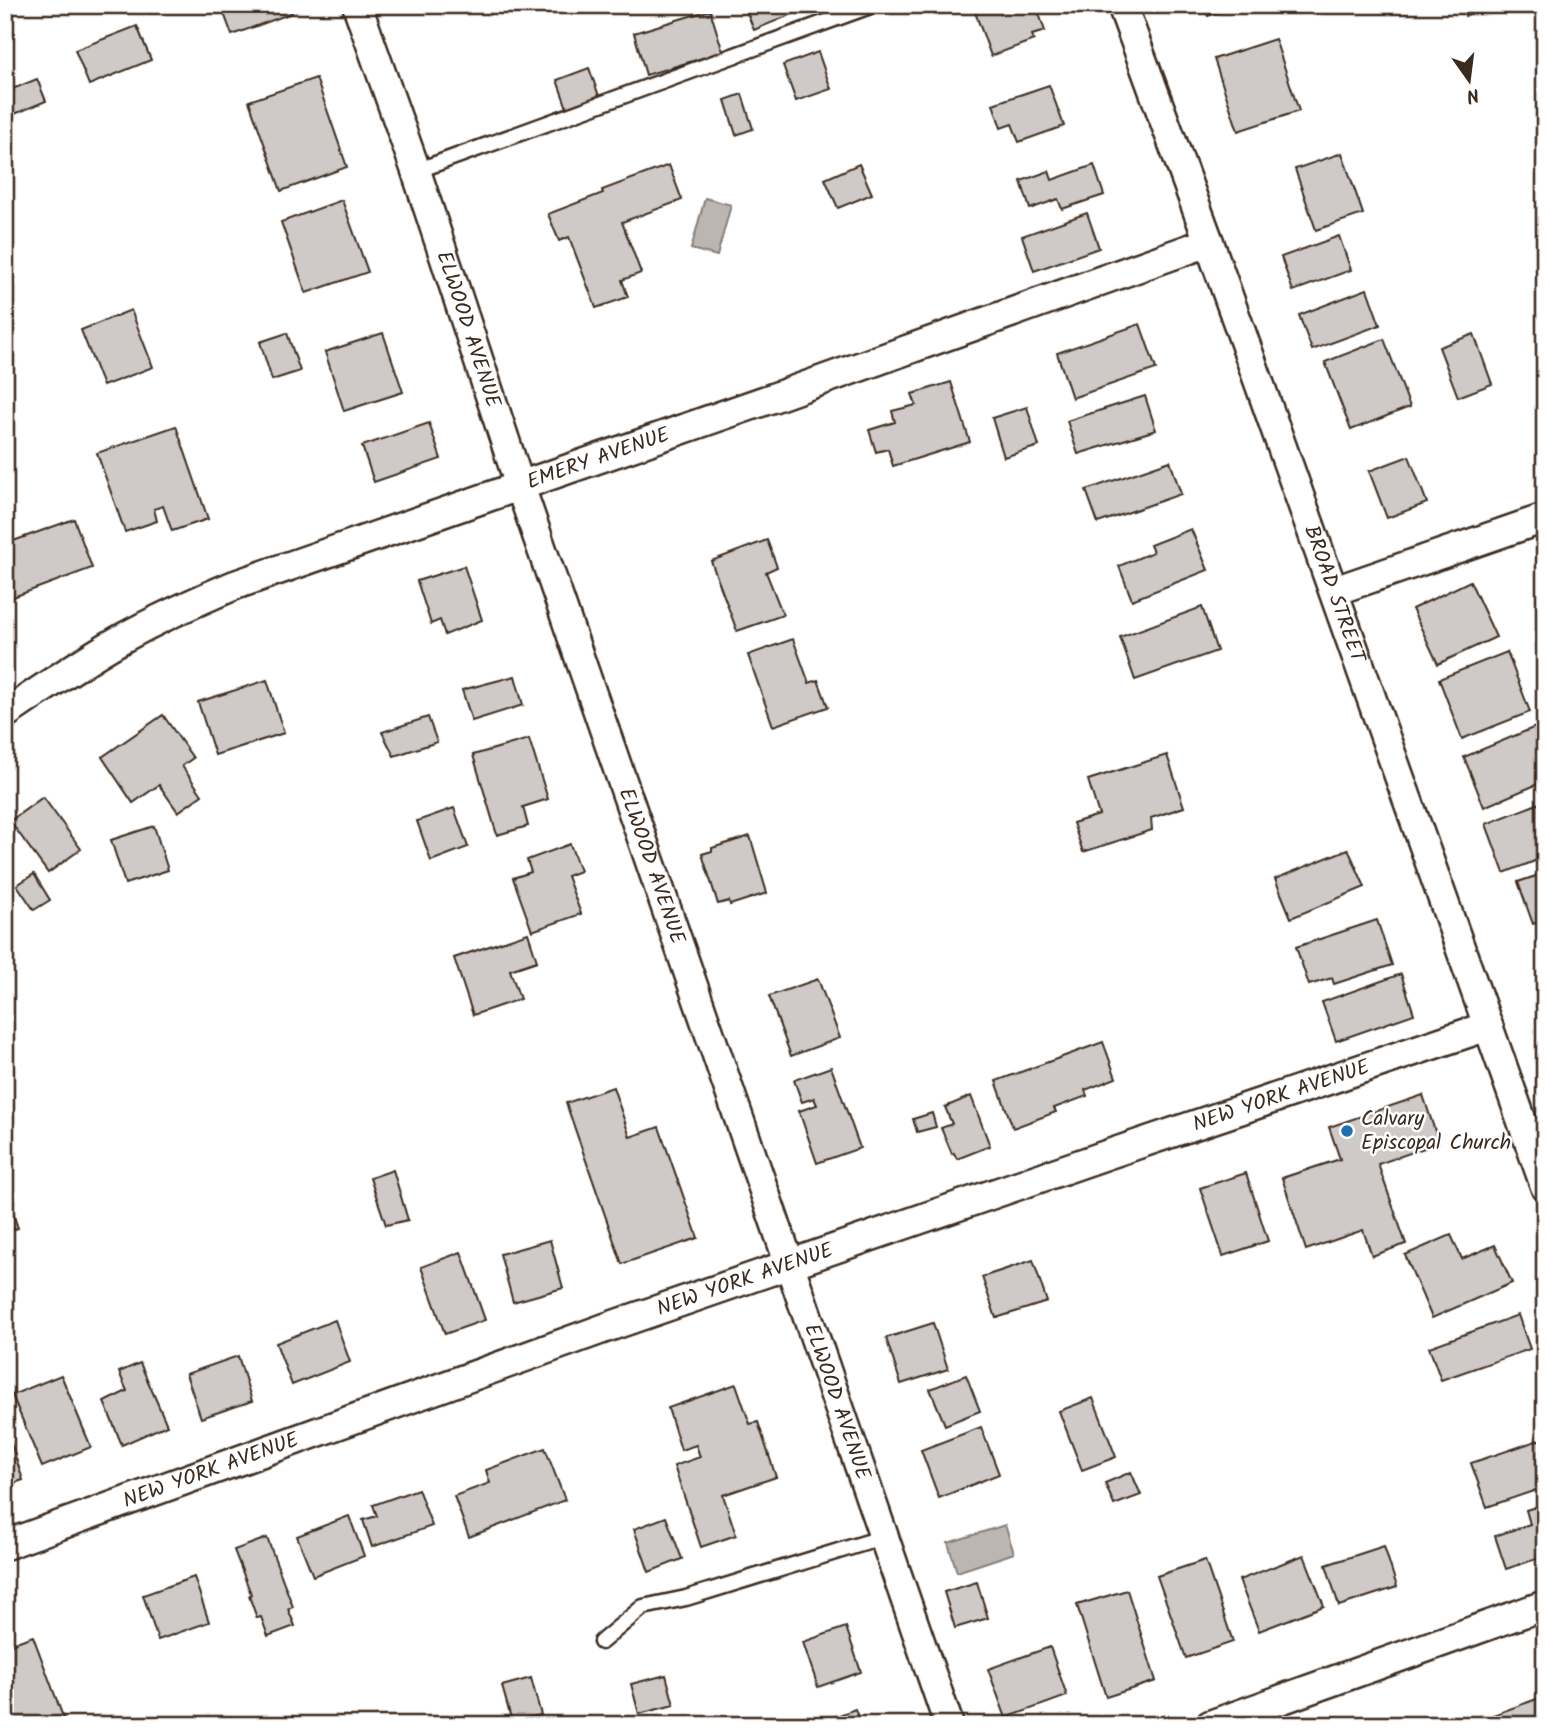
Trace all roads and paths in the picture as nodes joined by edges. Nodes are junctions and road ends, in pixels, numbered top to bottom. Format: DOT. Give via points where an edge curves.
graph roads {
  1 [pos="357,5"];
  2 [pos="873,5"];
  3 [pos="1122,5"];
  4 [pos="416,171"];
  5 [pos="1209,242"];
  6 [pos="520,486"];
  7 [pos="1545,518"];
  8 [pos="1334,591"];
  9 [pos="5,714"];
  10 [pos="1488,1026"];
  11 [pos="1545,1186"];
  12 [pos="790,1264"];
  13 [pos="884,1537"];
  14 [pos="5,1545"];
  15 [pos="1545,1605"];
  16 [pos="601,1642"];
  17 [pos="949,1725"];
  18 [pos="1210,1725"];
  1 -- 4 [label="street, ELWOOD AVENUE"];
  2 -- 4 [label="lane"];
  3 -- 5 [label="street, BROAD STREET"];
  4 -- 6 [label="street, ELWOOD AVENUE"];
  5 -- 6 [label="street, EMERY AVENUE"];
  5 -- 8 [label="street, BROAD STREET"];
  6 -- 9 [label="street, EMERY AVENUE" via="203,599 124,638"];
  6 -- 12 [label="street, ELWOOD AVENUE"];
  7 -- 8 [label="street"];
  8 -- 10 [label="street, BROAD STREET"];
  10 -- 11 [label="street, BROAD STREET"];
  10 -- 12 [label="street, NEW YORK AVENUE"];
  12 -- 13 [label="street, ELWOOD AVENUE"];
  12 -- 14 [label="street, NEW YORK AVENUE"];
  13 -- 16 [label="lane" via="643,1607"];
  13 -- 17 [label="street, ELWOOD AVENUE"];
  15 -- 18 [label="street"];
}
